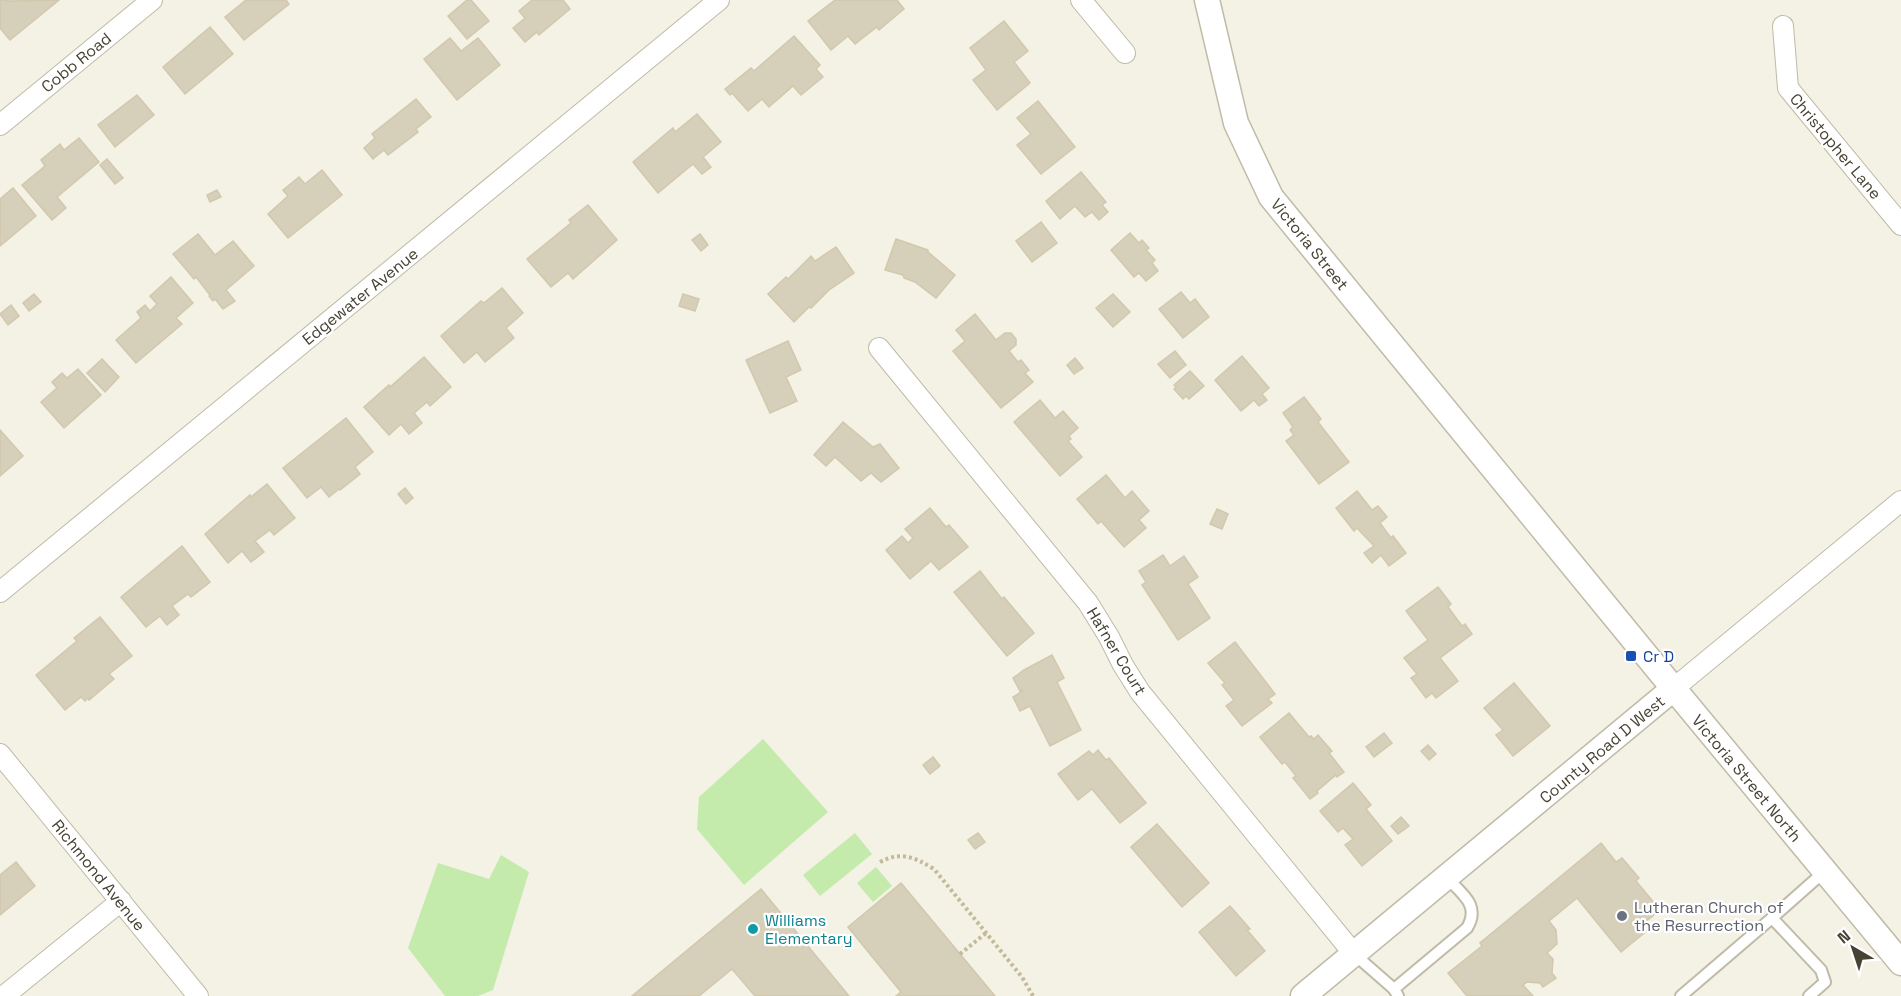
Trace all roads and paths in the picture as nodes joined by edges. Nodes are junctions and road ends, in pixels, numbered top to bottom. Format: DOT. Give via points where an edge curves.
graph roads {
  1 [pos="152,0"];
  2 [pos="719,0"];
  3 [pos="1081,0"];
  4 [pos="1207,0"];
  5 [pos="1783,26"];
  6 [pos="1125,53"];
  7 [pos="0,125"];
  8 [pos="1901,225"];
  9 [pos="879,348"];
  10 [pos="1434,397"];
  11 [pos="1901,501"];
  12 [pos="0,592"];
  13 [pos="1674,689"];
  14 [pos="0,754"];
  15 [pos="880,862"];
  16 [pos="1825,871"];
  17 [pos="1446,877"];
  18 [pos="121,901"];
  19 [pos="1772,918"];
  20 [pos="986,933"];
  21 [pos="960,954"];
  22 [pos="1354,954"];
  23 [pos="1901,963"];
  24 [pos="1396,992"];
  25 [pos="4,996"];
  26 [pos="198,996"];
  27 [pos="1033,996"];
  28 [pos="1303,996"];
  29 [pos="1682,996"];
  30 [pos="1809,996"];
  1 -- 7 [label="street, Cobb Road"];
  2 -- 12 [label="street, Edgewater Avenue"];
  3 -- 6 [label="street"];
  4 -- 10 [label="street, Victoria Street" via="1236,123 1271,197"];
  5 -- 8 [label="street, Christopher Lane" via="1788,88"];
  9 -- 22 [label="street, Hafner Court" via="1088,603 1140,692"];
  10 -- 13 [label="street, Victoria Street North"];
  11 -- 13 [label="street, County Road D West"];
  13 -- 16 [label="street, Victoria Street North"];
  13 -- 17 [label="street, County Road D West"];
  14 -- 18 [label="street, Richmond Avenue"];
  15 -- 20 [label="path" via="892,856 905,856 934,869"];
  16 -- 19 [label="lane"];
  16 -- 23 [label="street, Victoria Street North"];
  17 -- 22 [label="street, County Road D West"];
  17 -- 24 [label="lane" via="1469,902 1472,920"];
  18 -- 25 [label="street"];
  18 -- 26 [label="street, Richmond Avenue"];
  19 -- 29 [label="lane"];
  19 -- 30 [label="lane" via="1821,970 1825,982"];
  20 -- 21 [label="path"];
  20 -- 27 [label="path" via="1022,976"];
  22 -- 24 [label="lane"];
  22 -- 28 [label="street, County Road D West"];
}
